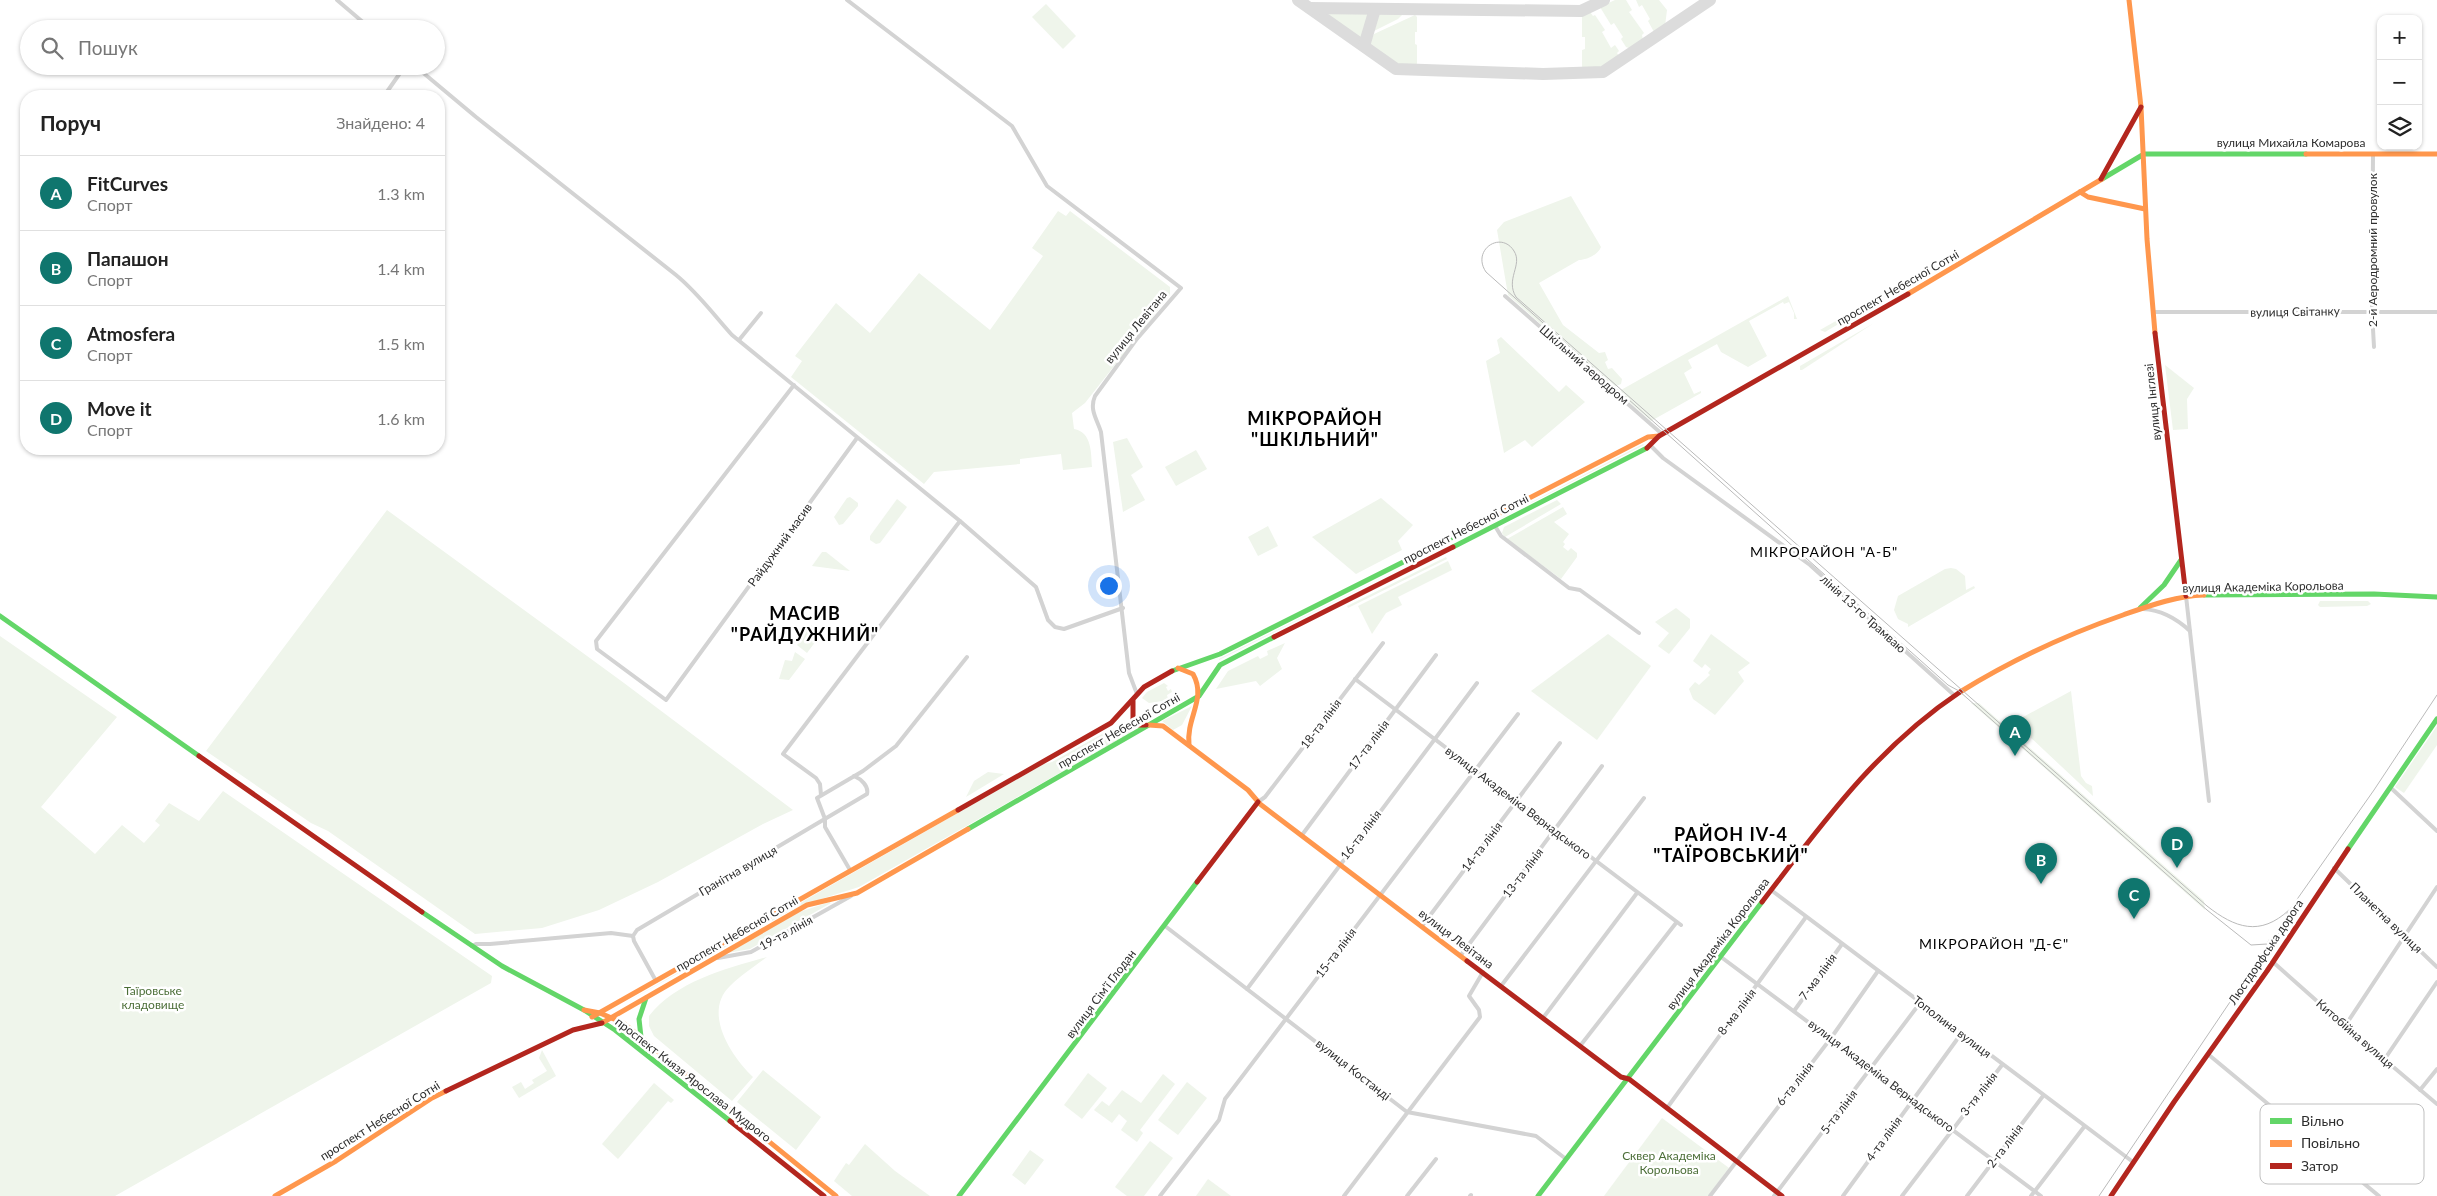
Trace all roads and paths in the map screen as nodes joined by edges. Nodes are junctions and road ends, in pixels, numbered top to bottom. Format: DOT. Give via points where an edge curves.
graph roads {
  1 [pos="337,0"];
  2 [pos="847,0"];
  3 [pos="2129,0"];
  4 [pos="360,20"];
  5 [pos="399,75"];
  6 [pos="427,75"];
  7 [pos="388,90"];
  8 [pos="444,90"];
  9 [pos="445,91"];
  10 [pos="2141,107"];
  11 [pos="2144,154"];
  12 [pos="2373,154"];
  13 [pos="2437,154"];
  14 [pos="2100,179"];
  15 [pos="2080,192"];
  16 [pos="2145,209"];
  17 [pos="1505,296"];
  18 [pos="2372,310"];
  19 [pos="761,312"];
  20 [pos="2153,312"];
  21 [pos="2437,312"];
  22 [pos="739,340"];
  23 [pos="2374,347"];
  24 [pos="794,385"];
  25 [pos="1661,435"];
  26 [pos="857,438"];
  27 [pos="1651,446"];
  28 [pos="960,521"];
  29 [pos="1494,526"];
  30 [pos="1419,555"];
  31 [pos="2182,559"];
  32 [pos="1422,562"];
  33 [pos="2186,596"];
  34 [pos="2437,597"];
  35 [pos="1123,608"];
  36 [pos="2138,609"];
  37 [pos="0,616"];
  38 [pos="2191,631"];
  39 [pos="1639,633"];
  40 [pos="1383,643"];
  41 [pos="1436,655"];
  42 [pos="967,656"];
  43 [pos="1178,668"];
  44 [pos="1355,679"];
  45 [pos="1477,683"];
  46 [pos="1137,694"];
  47 [pos="1954,695"];
  48 [pos="1200,696"];
  49 [pos="1133,699"];
  50 [pos="1396,710"];
  51 [pos="1518,714"];
  52 [pos="2437,719"];
  53 [pos="1148,725"];
  54 [pos="1434,739"];
  55 [pos="1560,743"];
  56 [pos="1189,745"];
  57 [pos="1602,766"];
  58 [pos="1475,770"];
  59 [pos="854,776"];
  60 [pos="2392,788"];
  61 [pos="821,795"];
  62 [pos="1644,798"];
  63 [pos="1516,801"];
  64 [pos="2209,801"];
  65 [pos="1258,802"];
  66 [pos="825,819"];
  67 [pos="1554,830"];
  68 [pos="2437,831"];
  69 [pos="1302,835"];
  70 [pos="1596,862"];
  71 [pos="1339,864"];
  72 [pos="2334,868"];
  73 [pos="850,870"];
  74 [pos="2437,887"];
  75 [pos="1772,890"];
  76 [pos="857,893"];
  77 [pos="1637,893"];
  78 [pos="1381,895"];
  79 [pos="1806,917"];
  80 [pos="1676,923"];
  81 [pos="1681,925"];
  82 [pos="1165,926"];
  83 [pos="1422,926"];
  84 [pos="633,936"];
  85 [pos="2404,936"];
  86 [pos="1842,944"];
  87 [pos="472,946"];
  88 [pos="1461,955"];
  89 [pos="1720,957"];
  90 [pos="711,959"];
  91 [pos="2273,962"];
  92 [pos="2437,967"];
  93 [pos="1878,971"];
  94 [pos="1483,972"];
  95 [pos="656,981"];
  96 [pos="2437,982"];
  97 [pos="1758,984"];
  98 [pos="1501,986"];
  99 [pos="1247,989"];
  100 [pos="647,997"];
  101 [pos="1920,1003"];
  102 [pos="584,1010"];
  103 [pos="1794,1010"];
  104 [pos="600,1013"];
  105 [pos="592,1017"];
  106 [pos="612,1017"];
  107 [pos="1543,1018"];
  108 [pos="1286,1019"];
  109 [pos="602,1023"];
  110 [pos="2345,1026"];
  111 [pos="578,1028"];
  112 [pos="1962,1034"];
  113 [pos="1831,1038"];
  114 [pos="642,1039"];
  115 [pos="1580,1046"];
  116 [pos="2209,1055"];
  117 [pos="2384,1060"];
  118 [pos="2002,1065"];
  119 [pos="1872,1068"];
  120 [pos="2437,1069"];
  121 [pos="1629,1079"];
  122 [pos="2420,1090"];
  123 [pos="2043,1096"];
  124 [pos="1913,1100"];
  125 [pos="2268,1104"];
  126 [pos="2437,1104"];
  127 [pos="1667,1108"];
  128 [pos="1407,1112"];
  129 [pos="2084,1127"];
  130 [pos="1952,1129"];
  131 [pos="1436,1159"];
  132 [pos="1566,1159"];
  133 [pos="1994,1160"];
  134 [pos="1736,1161"];
  135 [pos="2133,1162"];
  136 [pos="2365,1184"];
  137 [pos="2035,1191"];
  138 [pos="1778,1195"];
  139 [pos="275,1196"];
  140 [pos="824,1196"];
  141 [pos="836,1196"];
  142 [pos="959,1196"];
  143 [pos="1160,1196"];
  144 [pos="1344,1196"];
  145 [pos="1407,1196"];
  146 [pos="1538,1196"];
  147 [pos="1710,1196"];
  148 [pos="1843,1196"];
  149 [pos="1902,1196"];
  150 [pos="1967,1196"];
  151 [pos="2031,1196"];
  152 [pos="2041,1196"];
  153 [pos="2111,1196"];
  154 [pos="2379,1196"];
  1 -- 4 [label="street"];
  2 -- 35 [label="street, вулиця Левітана" via="1012,126 1047,186 1181,288 1136,340 1092,403 1102,432"];
  3 -- 10 [label="main road, вулиця Інглезі"];
  5 -- 7 [label="street"];
  6 -- 8 [label="street"];
  9 -- 22 [label="street" via="676,275 705,301 717,319"];
  10 -- 11 [label="main road, вулиця Інглезі"];
  10 -- 14 [label="main road" via="2133,128"];
  11 -- 12 [label="main road, вулиця Михайла Комарова"];
  11 -- 14 [label="main road, проспект Небесної Сотні"];
  11 -- 16 [label="main road, вулиця Інглезі"];
  12 -- 13 [label="main road, вулиця Михайла Комарова"];
  12 -- 18 [label="street, 2-й Аеродромний провулок"];
  14 -- 15 [label="main road, проспект Небесної Сотні"];
  15 -- 16 [label="main road" via="2088,197"];
  15 -- 25 [label="main road, проспект Небесної Сотні" via="1949,271"];
  16 -- 20 [label="main road, вулиця Інглезі"];
  17 -- 25 [label="street, Шкільний аеродром"];
  18 -- 20 [label="street, вулиця Світанку"];
  18 -- 21 [label="street, вулиця Світанку"];
  18 -- 23 [label="street, 2-й Аеродромний провулок"];
  19 -- 22 [label="street"];
  20 -- 31 [label="main road, вулиця Інглезі"];
  22 -- 24 [label="street"];
  24 -- 26 [label="street"];
  24 -- 26 [label="street, Райдужний масив" via="596,641 597,649 666,700"];
  25 -- 27 [label="main road, проспект Небесної Сотні"];
  25 -- 30 [label="main road, проспект Небесної Сотні" via="1648,437 1620,450"];
  26 -- 28 [label="street"];
  27 -- 29 [label="main road, проспект Небесної Сотні"];
  27 -- 47 [label="street, лінія 13-го Трамваю" via="1810,565"];
  28 -- 35 [label="street" via="1036,587 1048,620 1055,627 1064,629"];
  28 -- 61 [label="street" via="783,754 819,781"];
  29 -- 32 [label="main road, проспект Небесної Сотні"];
  29 -- 39 [label="street" via="1501,536 1569,588 1580,590"];
  30 -- 32 [label="main road"];
  30 -- 43 [label="main road, проспект Небесної Сотні" via="1220,654"];
  31 -- 33 [label="main road, вулиця Інглезі"];
  31 -- 36 [label="main road" via="2164,585"];
  32 -- 48 [label="main road, проспект Небесної Сотні" via="1220,665"];
  33 -- 34 [label="main road, вулиця Академіка Корольова"];
  33 -- 36 [label="main road, вулиця Академіка Корольова"];
  33 -- 38 [label="street, вулиця Інглезі"];
  35 -- 46 [label="street, вулиця Левітана" via="1129,673"];
  36 -- 38 [label="street" via="2166,614"];
  36 -- 47 [label="main road, вулиця Академіка Корольова" via="2028,652"];
  37 -- 87 [label="main road"];
  38 -- 64 [label="street, вулиця Інглезі"];
  40 -- 44 [label="street, 18-та лінія"];
  41 -- 50 [label="street, 17-та лінія"];
  42 -- 59 [label="street" via="898,744"];
  43 -- 46 [label="main road, проспект Небесної Сотні"];
  43 -- 48 [label="main road" via="1198,680"];
  44 -- 50 [label="street, вулиця Академіка Вернадського"];
  44 -- 65 [label="street, 18-та лінія"];
  45 -- 54 [label="street, 16-та лінія"];
  46 -- 49 [label="main road, проспект Небесної Сотні"];
  47 -- 75 [label="main road, вулиця Академіка Корольова" via="1918,721 1856,780"];
  48 -- 53 [label="main road, проспект Небесної Сотні"];
  48 -- 56 [label="main road" via="1186,729"];
  49 -- 53 [label="main road, вулиця Левітана" via="1133,719 1139,725"];
  49 -- 73 [label="main road, проспект Небесної Сотні" via="1110,723"];
  50 -- 54 [label="street, вулиця Академіка Вернадського"];
  50 -- 69 [label="street, 17-та лінія"];
  51 -- 58 [label="street, 15-та лінія"];
  52 -- 60 [label="main road, Люстдорфська дорога"];
  53 -- 56 [label="main road, вулиця Левітана" via="1163,726"];
  53 -- 76 [label="main road, проспект Небесної Сотні"];
  54 -- 58 [label="street, вулиця Академіка Вернадського"];
  54 -- 71 [label="street, 16-та лінія"];
  55 -- 63 [label="street, 14-та лінія"];
  56 -- 65 [label="main road, вулиця Левітана" via="1248,790"];
  57 -- 67 [label="street, 13-та лінія"];
  58 -- 63 [label="street, вулиця Академіка Вернадського"];
  58 -- 78 [label="street, 15-та лінія"];
  59 -- 61 [label="street"];
  59 -- 66 [label="street, Гранітна вулиця" via="861,780 868,794"];
  60 -- 68 [label="street"];
  60 -- 72 [label="main road, Люстдорфська дорога"];
  61 -- 66 [label="street" via="817,798"];
  62 -- 70 [label="street"];
  63 -- 67 [label="street, вулиця Академіка Вернадського"];
  63 -- 83 [label="street, 14-та лінія"];
  65 -- 69 [label="main road, вулиця Левітана"];
  65 -- 82 [label="main road, вулиця Сім'ї Глодан"];
  66 -- 73 [label="street" via="824,827"];
  66 -- 84 [label="street, Гранітна вулиця" via="637,930"];
  67 -- 70 [label="street, вулиця Академіка Вернадського"];
  67 -- 88 [label="street, 13-та лінія"];
  69 -- 71 [label="main road, вулиця Левітана"];
  70 -- 77 [label="street, вулиця Академіка Вернадського"];
  70 -- 98 [label="street"];
  71 -- 78 [label="main road, вулиця Левітана"];
  71 -- 99 [label="street, 16-та лінія"];
  72 -- 85 [label="street, Планетна вулиця"];
  72 -- 91 [label="main road, Люстдорфська дорога"];
  73 -- 95 [label="main road, проспект Небесної Сотні"];
  74 -- 85 [label="street"];
  75 -- 79 [label="street, Тополина вулиця"];
  75 -- 89 [label="main road, вулиця Академіка Корольова"];
  76 -- 90 [label="main road, проспект Небесної Сотні" via="807,906"];
  76 -- 90 [label="street, 19-та лінія" via="751,952"];
  77 -- 80 [label="street, вулиця Академіка Вернадського"];
  77 -- 107 [label="street"];
  78 -- 83 [label="main road, вулиця Левітана"];
  78 -- 108 [label="street, 15-та лінія"];
  79 -- 86 [label="street, Тополина вулиця"];
  79 -- 97 [label="street, 8-ма лінія"];
  80 -- 81 [label="street, вулиця Академіка Вернадського"];
  80 -- 115 [label="street"];
  82 -- 99 [label="street, вулиця Костанді"];
  82 -- 142 [label="main road, вулиця Сім'ї Глодан"];
  83 -- 88 [label="main road, вулиця Левітана"];
  84 -- 87 [label="street" via="602,933"];
  84 -- 95 [label="street"];
  85 -- 92 [label="street, Планетна вулиця"];
  85 -- 110 [label="street"];
  86 -- 93 [label="street, Тополина вулиця"];
  86 -- 103 [label="street, 7-ма лінія"];
  87 -- 102 [label="main road"];
  88 -- 94 [label="main road, вулиця Левітана"];
  89 -- 97 [label="street, вулиця Академіка Вернадського"];
  89 -- 121 [label="main road, вулиця Академіка Корольова"];
  90 -- 100 [label="main road, проспект Небесної Сотні"];
  91 -- 110 [label="street, Китобійна вулиця"];
  91 -- 116 [label="main road, Люстдорфська дорога"];
  93 -- 101 [label="street, Тополина вулиця"];
  93 -- 113 [label="street, 6-та лінія"];
  94 -- 98 [label="main road, вулиця Левітана"];
  94 -- 128 [label="street" via="1469,996 1480,1017"];
  95 -- 104 [label="main road, проспект Небесної Сотні"];
  96 -- 117 [label="street"];
  97 -- 103 [label="street, вулиця Академіка Вернадського"];
  97 -- 127 [label="street, 8-ма лінія"];
  98 -- 107 [label="main road, вулиця Левітана"];
  99 -- 108 [label="street, вулиця Костанді"];
  100 -- 106 [label="main road, проспект Небесної Сотні"];
  100 -- 114 [label="main road" via="639,1019"];
  101 -- 112 [label="street, Тополина вулиця"];
  101 -- 119 [label="street, 5-та лінія"];
  102 -- 104 [label="main road, проспект Князя Ярослава Мудрого"];
  102 -- 105 [label="main road, проспект Князя Ярослава Мудрого"];
  103 -- 113 [label="street, вулиця Академіка Вернадського"];
  104 -- 105 [label="main road, проспект Небесної Сотні"];
  104 -- 106 [label="main road, проспект Князя Ярослава Мудрого"];
  105 -- 109 [label="main road, проспект Князя Ярослава Мудрого"];
  105 -- 111 [label="main road, проспект Небесної Сотні"];
  106 -- 109 [label="main road, проспект Небесної Сотні"];
  106 -- 114 [label="main road, проспект Князя Ярослава Мудрого"];
  107 -- 115 [label="main road, вулиця Левітана"];
  108 -- 128 [label="street, вулиця Костанді"];
  108 -- 143 [label="street, 15-та лінія" via="1223,1103 1218,1120"];
  109 -- 111 [label="main road, проспект Небесної Сотні"];
  109 -- 140 [label="main road, проспект Князя Ярослава Мудрого"];
  110 -- 117 [label="street, Китобійна вулиця"];
  111 -- 139 [label="main road, проспект Небесної Сотні" via="432,1098 336,1161"];
  112 -- 118 [label="street, Тополина вулиця"];
  112 -- 124 [label="street, 4-та лінія"];
  113 -- 119 [label="street, вулиця Академіка Вернадського"];
  113 -- 134 [label="street, 6-та лінія"];
  114 -- 141 [label="main road, проспект Князя Ярослава Мудрого"];
  115 -- 121 [label="main road, вулиця Левітана" via="1621,1077"];
  116 -- 125 [label="street"];
  116 -- 135 [label="main road, Люстдорфська дорога"];
  117 -- 122 [label="street, Китобійна вулиця"];
  118 -- 123 [label="street, Тополина вулиця"];
  118 -- 130 [label="street, 3-тя лінія"];
  119 -- 124 [label="street, вулиця Академіка Вернадського"];
  119 -- 138 [label="street, 5-та лінія"];
  120 -- 122 [label="street"];
  121 -- 127 [label="main road, вулиця Левітана"];
  121 -- 132 [label="main road, вулиця Академіка Корольова"];
  122 -- 126 [label="street, Китобійна вулиця"];
  123 -- 129 [label="street, Тополина вулиця"];
  123 -- 133 [label="street, 2-га лінія"];
  124 -- 130 [label="street, вулиця Академіка Вернадського"];
  124 -- 148 [label="street, 4-та лінія"];
  127 -- 134 [label="main road, вулиця Левітана"];
  128 -- 132 [label="street, вулиця Костанді" via="1536,1136"];
  128 -- 144 [label="street"];
  129 -- 135 [label="street, Тополина вулиця"];
  129 -- 137 [label="street"];
  130 -- 133 [label="street, вулиця Академіка Вернадського"];
  130 -- 149 [label="street, 3-тя лінія"];
  131 -- 145 [label="street"];
  132 -- 146 [label="main road, вулиця Академіка Корольова"];
  133 -- 137 [label="street, вулиця Академіка Вернадського"];
  133 -- 150 [label="street, 2-га лінія"];
  134 -- 138 [label="main road, вулиця Левітана"];
  134 -- 147 [label="street, 6-та лінія"];
  135 -- 153 [label="main road, Люстдорфська дорога"];
  136 -- 154 [label="street"];
  137 -- 151 [label="street"];
  137 -- 152 [label="street, вулиця Академіка Вернадського"];
}
